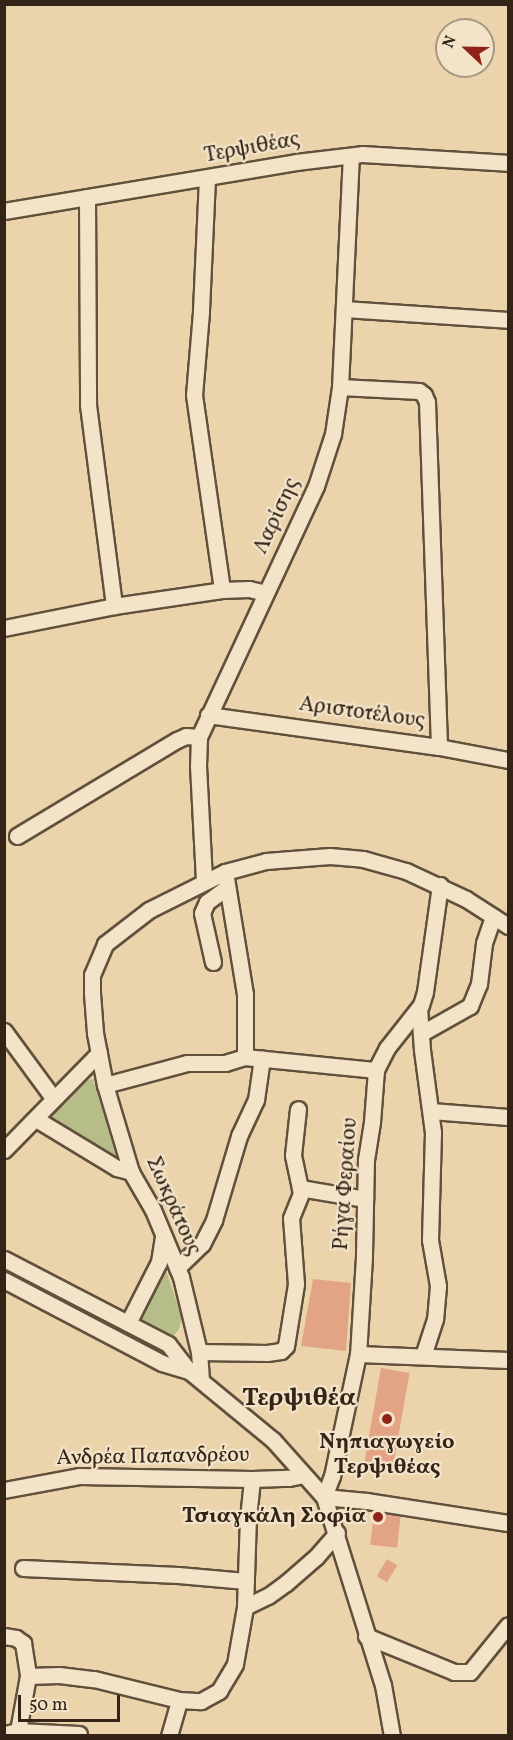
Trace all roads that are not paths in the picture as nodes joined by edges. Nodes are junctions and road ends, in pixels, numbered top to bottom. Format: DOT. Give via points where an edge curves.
graph roads {
  1 [pos="351,156"];
  2 [pos="508,163"];
  3 [pos="207,178"];
  4 [pos="87,197"];
  5 [pos="4,211"];
  6 [pos="344,309"];
  7 [pos="508,320"];
  8 [pos="340,387"];
  9 [pos="222,590"];
  10 [pos="266,593"];
  11 [pos="114,606"];
  12 [pos="4,628"];
  13 [pos="208,715"];
  14 [pos="199,736"];
  15 [pos="439,747"];
  16 [pos="508,760"];
  17 [pos="17,836"];
  18 [pos="225,872"];
  19 [pos="204,880"];
  20 [pos="440,885"];
  21 [pos="226,888"];
  22 [pos="494,917"];
  23 [pos="508,926"];
  24 [pos="213,962"];
  25 [pos="419,1008"];
  26 [pos="4,1032"];
  27 [pos="422,1034"];
  28 [pos="99,1053"];
  29 [pos="245,1057"];
  30 [pos="262,1058"];
  31 [pos="376,1070"];
  32 [pos="105,1085"];
  33 [pos="54,1099"];
  34 [pos="297,1109"];
  35 [pos="431,1111"];
  36 [pos="508,1117"];
  37 [pos="36,1119"];
  38 [pos="4,1150"];
  39 [pos="131,1172"];
  40 [pos="300,1188"];
  41 [pos="365,1199"];
  42 [pos="163,1237"];
  43 [pos="4,1259"];
  44 [pos="177,1268"];
  45 [pos="4,1280"];
  46 [pos="128,1323"];
  47 [pos="199,1352"];
  48 [pos="358,1354"];
  49 [pos="423,1356"];
  50 [pos="508,1360"];
  51 [pos="195,1376"];
  52 [pos="303,1474"];
  53 [pos="252,1479"];
  54 [pos="4,1490"];
  55 [pos="324,1497"];
  56 [pos="508,1523"];
  57 [pos="337,1533"];
  58 [pos="22,1568"];
  59 [pos="246,1581"];
  60 [pos="245,1607"];
  61 [pos="508,1625"];
  62 [pos="4,1636"];
  63 [pos="366,1636"];
  64 [pos="28,1676"];
  65 [pos="179,1700"];
  66 [pos="11,1733"];
  67 [pos="79,1734"];
  68 [pos="169,1736"];
  69 [pos="392,1736"];
  1 -- 2 [label="street, Τερψιθέας"];
  1 -- 3 [label="street, Τερψιθέας"];
  1 -- 6 [label="street, Λαρίσης"];
  3 -- 4 [label="street, Τερψιθέας"];
  3 -- 9 [label="street" via="194,395"];
  4 -- 5 [label="street, Τερψιθέας"];
  4 -- 11 [label="street" via="88,405"];
  6 -- 7 [label="street"];
  6 -- 8 [label="street, Λαρίσης"];
  8 -- 10 [label="street, Λαρίσης" via="333,434 316,486"];
  8 -- 15 [label="street" via="419,391 428,402"];
  9 -- 10 [label="street"];
  9 -- 11 [label="street"];
  10 -- 13 [label="street, Λαρίσης"];
  11 -- 12 [label="street"];
  13 -- 14 [label="street, Λαρίσης"];
  13 -- 15 [label="street, Αριστοτέλους"];
  14 -- 17 [label="street" via="177,740"];
  14 -- 19 [label="street, Λαρίσης"];
  15 -- 16 [label="street, Αριστοτέλους"];
  18 -- 19 [label="street, Σωκράτους"];
  18 -- 20 [label="street, Σωκράτους" via="266,861 330,856 363,859"];
  18 -- 21 [label="street"];
  19 -- 28 [label="street, Σωκράτους" via="149,910 105,944 92,975"];
  20 -- 22 [label="street, Σωκράτους"];
  20 -- 25 [label="street, Ρήγα Φεραίου" via="431,962"];
  21 -- 24 [label="street" via="207,902 202,913"];
  21 -- 29 [label="street" via="245,994"];
  22 -- 23 [label="street, Σωκράτους"];
  22 -- 27 [label="street" via="484,943 479,984 471,1006"];
  25 -- 27 [label="street"];
  25 -- 31 [label="street, Ρήγα Φεραίου" via="387,1048"];
  26 -- 33 [label="street"];
  27 -- 35 [label="street"];
  28 -- 32 [label="street, Σωκράτους"];
  28 -- 33 [label="street"];
  29 -- 30 [label="street"];
  29 -- 32 [label="street" via="225,1063 187,1063"];
  30 -- 31 [label="street"];
  30 -- 44 [label="street" via="256,1100 239,1136 214,1220 202,1244"];
  31 -- 41 [label="street, Ρήγα Φεραίου"];
  32 -- 39 [label="street, Σωκράτους"];
  33 -- 37 [label="street"];
  34 -- 40 [label="street" via="293,1155"];
  35 -- 36 [label="street"];
  35 -- 49 [label="street" via="430,1240 438,1295"];
  37 -- 38 [label="street"];
  37 -- 39 [label="street" via="117,1168"];
  39 -- 42 [label="street, Σωκράτους"];
  40 -- 41 [label="street"];
  40 -- 47 [label="street" via="291,1218 296,1284 286,1346 267,1353"];
  41 -- 48 [label="street, Ρήγα Φεραίου"];
  42 -- 44 [label="street, Σωκράτους"];
  42 -- 46 [label="street" via="159,1262"];
  43 -- 46 [label="street"];
  44 -- 47 [label="street, Σωκράτους"];
  45 -- 51 [label="street" via="162,1363"];
  46 -- 51 [label="street" via="168,1344"];
  47 -- 51 [label="street, Σωκράτους"];
  48 -- 49 [label="street"];
  48 -- 55 [label="street, Ρήγα Φεραίου"];
  49 -- 50 [label="street"];
  51 -- 52 [label="street" via="273,1440"];
  52 -- 53 [label="street, Ανδρέα Παπανδρέου"];
  52 -- 55 [label="street"];
  53 -- 54 [label="street, Ανδρέα Παπανδρέου" via="79,1476"];
  53 -- 59 [label="street"];
  55 -- 56 [label="street"];
  55 -- 57 [label="street"];
  57 -- 60 [label="street" via="286,1583"];
  57 -- 63 [label="street"];
  58 -- 59 [label="street"];
  59 -- 60 [label="street"];
  60 -- 65 [label="street" via="229,1677 219,1691 201,1701"];
  61 -- 63 [label="street" via="470,1672 454,1672"];
  62 -- 64 [label="street" via="23,1643"];
  63 -- 69 [label="street" via="383,1684"];
  64 -- 65 [label="street" via="94,1679"];
  64 -- 66 [label="street"];
  65 -- 68 [label="street"];
  66 -- 67 [label="street"];
}
